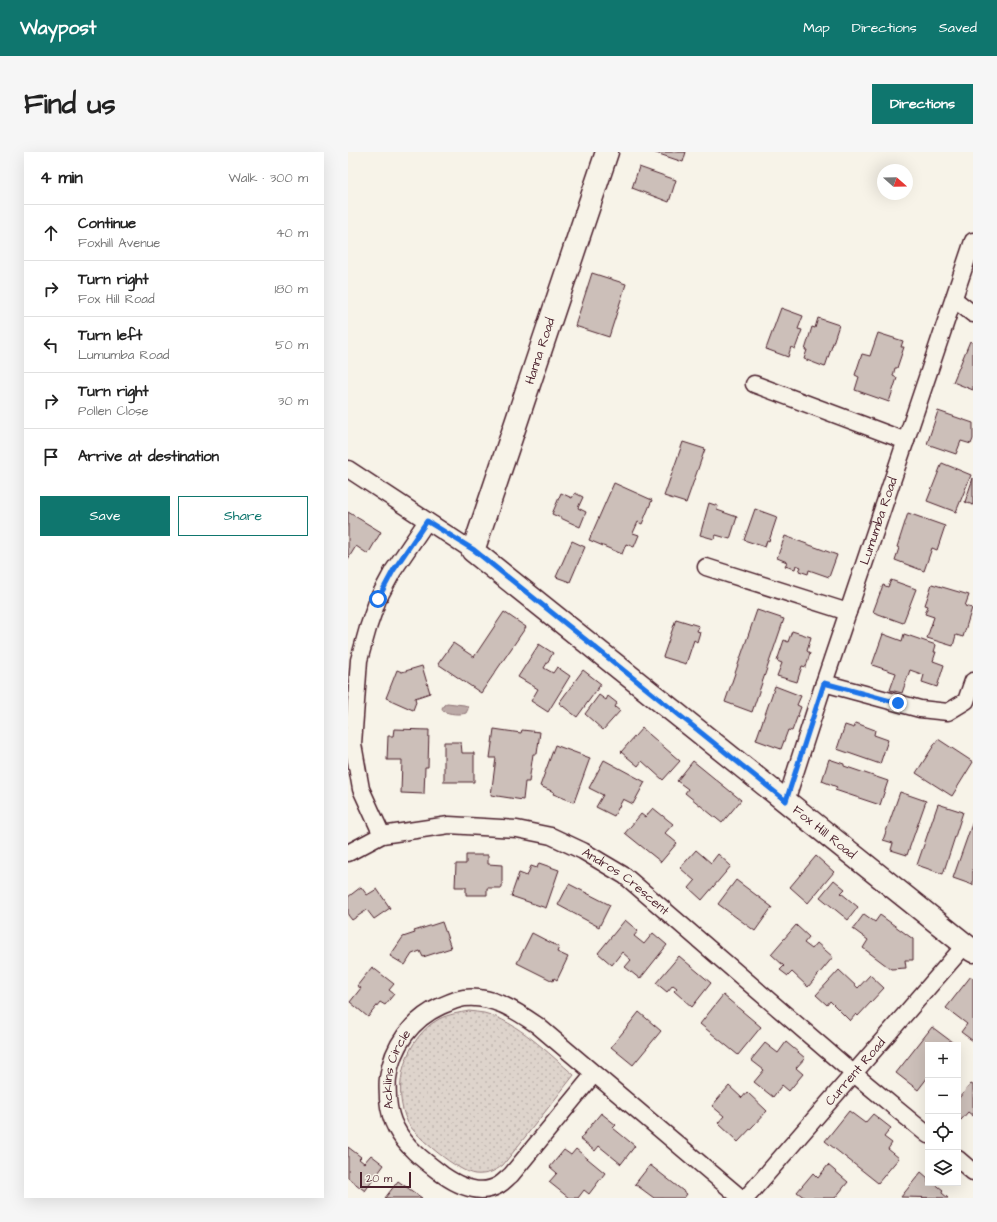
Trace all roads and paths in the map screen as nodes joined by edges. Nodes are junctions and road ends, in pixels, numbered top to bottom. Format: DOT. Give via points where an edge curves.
graph roads {
  1 [pos="607,152"];
  2 [pos="973,241"];
  3 [pos="954,298"];
  4 [pos="973,314"];
  5 [pos="754,384"];
  6 [pos="906,441"];
  7 [pos="348,470"];
  8 [pos="427,521"];
  9 [pos="474,550"];
  10 [pos="706,567"];
  11 [pos="848,612"];
  12 [pos="973,681"];
  13 [pos="824,683"];
  14 [pos="786,801"];
  15 [pos="382,835"];
  16 [pos="348,853"];
  17 [pos="969,948"];
  18 [pos="853,1073"];
  19 [pos="594,1074"];
  20 [pos="925,1133"];
  21 [pos="961,1162"];
  22 [pos="973,1172"];
  23 [pos="741,1198"];
  24 [pos="746,1198"];
  1 -- 9 [label="main road, Hanna Road"];
  2 -- 3 [label="street, Lumumba Road"];
  3 -- 4 [label="street"];
  3 -- 6 [label="street, Lumumba Road"];
  5 -- 6 [label="street"];
  6 -- 11 [label="street, Lumumba Road"];
  7 -- 8 [label="street, Fox Hill Road"];
  8 -- 9 [label="street, Fox Hill Road"];
  8 -- 15 [label="street" via="393,571 378,599 359,660 353,744 362,789"];
  9 -- 14 [label="main road, Fox Hill Road"];
  10 -- 11 [label="street"];
  11 -- 13 [label="street, Lumumba Road"];
  12 -- 13 [label="street" via="966,700 948,712 920,709"];
  13 -- 14 [label="street, Lumumba Road"];
  14 -- 17 [label="main road, Fox Hill Road"];
  15 -- 16 [label="street, Andros Crescent"];
  15 -- 18 [label="street, Andros Crescent" via="449,825 517,830 551,836 583,851 625,876"];
  17 -- 18 [label="street, Current Road"];
  18 -- 20 [label="street, Andros Crescent"];
  18 -- 24 [label="street, Current Road"];
  19 -- 19 [label="street, Acklins Circle" via="511,1175 499,1185 488,1189 464,1188 427,1163 400,1135 390,1113 388,1078 398,1045 408,1030 433,1009 464,998 491,1000 520,1014 537,1025"];
  19 -- 23 [label="street, Acklins Circle"];
  21 -- 22 [label="street"];
}
